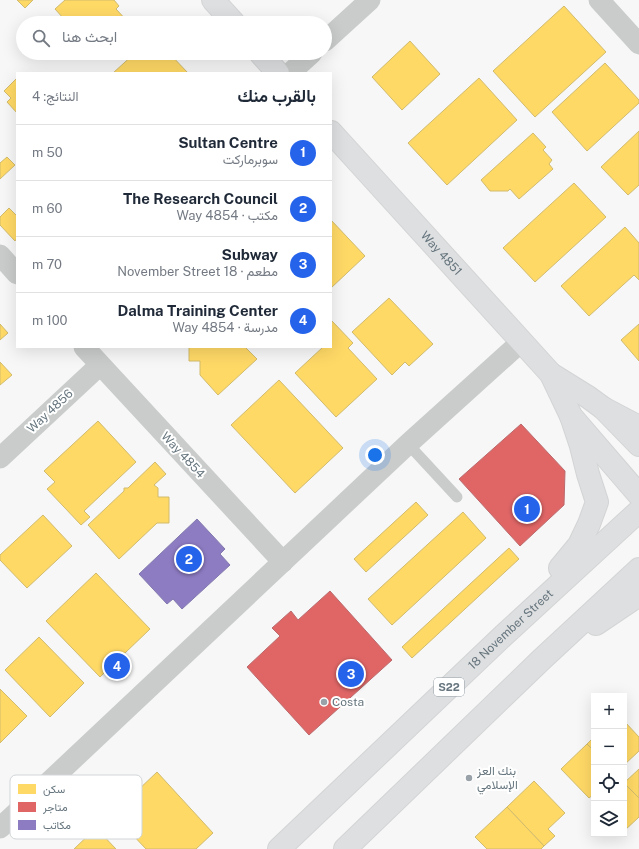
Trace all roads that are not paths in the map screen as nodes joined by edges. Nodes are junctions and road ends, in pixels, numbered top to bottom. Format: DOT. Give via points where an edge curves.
graph roads {
  1 [pos="213,0"];
  2 [pos="370,0"];
  3 [pos="599,0"];
  4 [pos="228,16"];
  5 [pos="332,35"];
  6 [pos="639,44"];
  7 [pos="266,60"];
  8 [pos="304,60"];
  9 [pos="277,72"];
  10 [pos="291,72"];
  11 [pos="332,133"];
  12 [pos="0,255"];
  13 [pos="16,273"];
  14 [pos="521,342"];
  15 [pos="85,348"];
  16 [pos="100,365"];
  17 [pos="551,374"];
  18 [pos="603,408"];
  19 [pos="570,416"];
  20 [pos="639,427"];
  21 [pos="408,444"];
  22 [pos="639,445"];
  23 [pos="0,458"];
  24 [pos="639,495"];
  25 [pos="457,497"];
  26 [pos="639,511"];
  27 [pos="283,562"];
  28 [pos="639,569"];
  29 [pos="639,595"];
  30 [pos="504,635"];
  31 [pos="541,660"];
  32 [pos="56,775"];
  33 [pos="10,819"];
  34 [pos="0,828"];
  35 [pos="279,849"];
  36 [pos="345,849"];
  1 -- 4 [label="main road"];
  2 -- 5 [label="street"];
  3 -- 6 [label="street"];
  7 -- 9 [label="main road"];
  8 -- 10 [label="street"];
  11 -- 14 [label="main road, Way 4851"];
  12 -- 13 [label="street"];
  14 -- 17 [label="main road, Way 4851"];
  14 -- 21 [label="street"];
  15 -- 16 [label="street, Way 4854"];
  16 -- 23 [label="street, Way 4856"];
  16 -- 27 [label="street, Way 4854"];
  17 -- 18 [label="main road, Way 4851"];
  17 -- 19 [label="main road, Way 4851"];
  18 -- 20 [label="main road"];
  18 -- 22 [label="main road, Way 4851"];
  19 -- 24 [label="main road, Way 4851"];
  19 -- 30 [label="main road" via="597,502 579,545"];
  21 -- 25 [label="lane"];
  21 -- 27 [label="street"];
  26 -- 30 [label="main road, 18 November Street / S22"];
  27 -- 32 [label="street"];
  28 -- 31 [label="main road"];
  29 -- 31 [label="main road"];
  30 -- 35 [label="main road, 18 November Street / S22"];
  31 -- 36 [label="main road"];
  33 -- 34 [label="street"];
}
